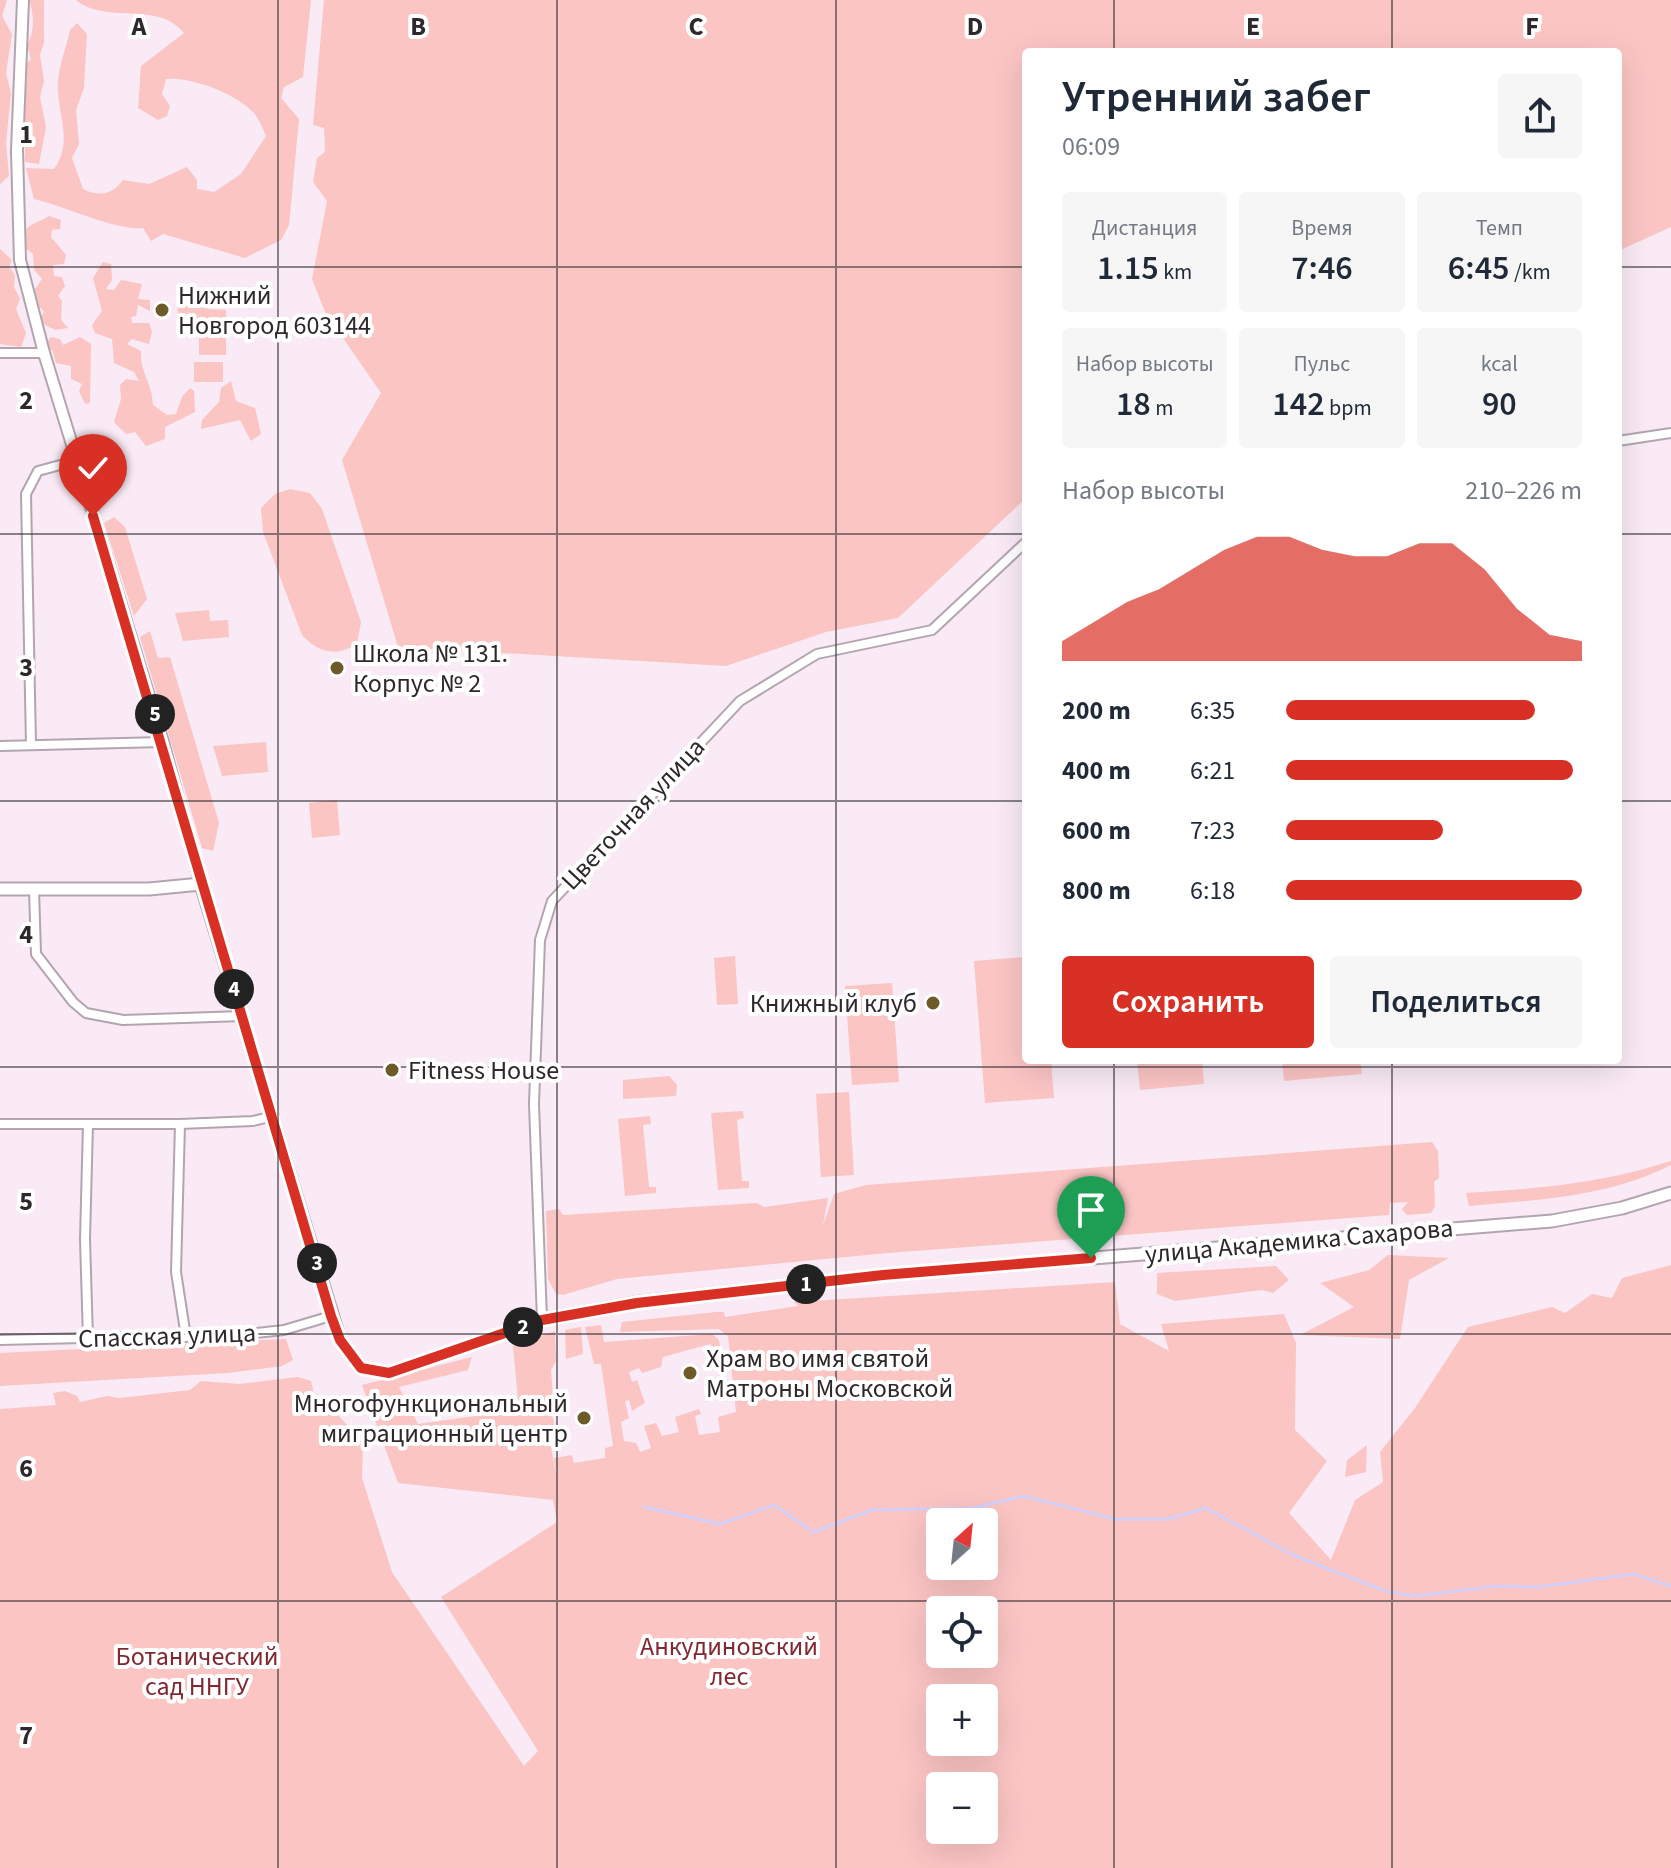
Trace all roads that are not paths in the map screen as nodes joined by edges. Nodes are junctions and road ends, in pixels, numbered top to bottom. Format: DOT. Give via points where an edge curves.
graph roads {
  1 [pos="23,0"];
  2 [pos="0,353"];
  3 [pos="44,353"];
  4 [pos="1671,433"];
  5 [pos="1622,440"];
  6 [pos="75,461"];
  7 [pos="1022,546"];
  8 [pos="163,742"];
  9 [pos="31,745"];
  10 [pos="0,746"];
  11 [pos="201,884"];
  12 [pos="0,889"];
  13 [pos="34,889"];
  14 [pos="243,1016"];
  15 [pos="274,1116"];
  16 [pos="0,1124"];
  17 [pos="88,1124"];
  18 [pos="180,1124"];
  19 [pos="1671,1193"];
  20 [pos="331,1316"];
  21 [pos="542,1320"];
  22 [pos="186,1337"];
  23 [pos="88,1339"];
  24 [pos="0,1340"];
  1 -- 3 [label="street" via="19,245"];
  2 -- 3 [label="street"];
  3 -- 6 [label="street"];
  4 -- 5 [label="street"];
  6 -- 8 [label="street"];
  6 -- 9 [label="street" via="38,471 26,494"];
  7 -- 21 [label="street, Цветочная улица" via="932,630 817,654 740,701 552,901 540,940 534,1104"];
  8 -- 9 [label="street"];
  8 -- 11 [label="street"];
  9 -- 10 [label="street"];
  11 -- 13 [label="main road"];
  11 -- 14 [label="main road"];
  12 -- 13 [label="main road"];
  13 -- 14 [label="street" via="36,954 86,1013 123,1020"];
  14 -- 15 [label="main road"];
  15 -- 18 [label="street"];
  15 -- 20 [label="main road"];
  16 -- 17 [label="street"];
  17 -- 18 [label="street"];
  17 -- 23 [label="street"];
  18 -- 22 [label="street" via="176,1272"];
  19 -- 21 [label="main road, улица Академика Сахарова" via="1552,1221 883,1275 641,1302"];
  20 -- 21 [label="main road, улица Академика Сахарова" via="340,1340 361,1368 389,1373"];
  20 -- 22 [label="street, Спасская улица" via="284,1330"];
  22 -- 23 [label="street, Спасская улица"];
  23 -- 24 [label="street, Спасская улица"];
}
